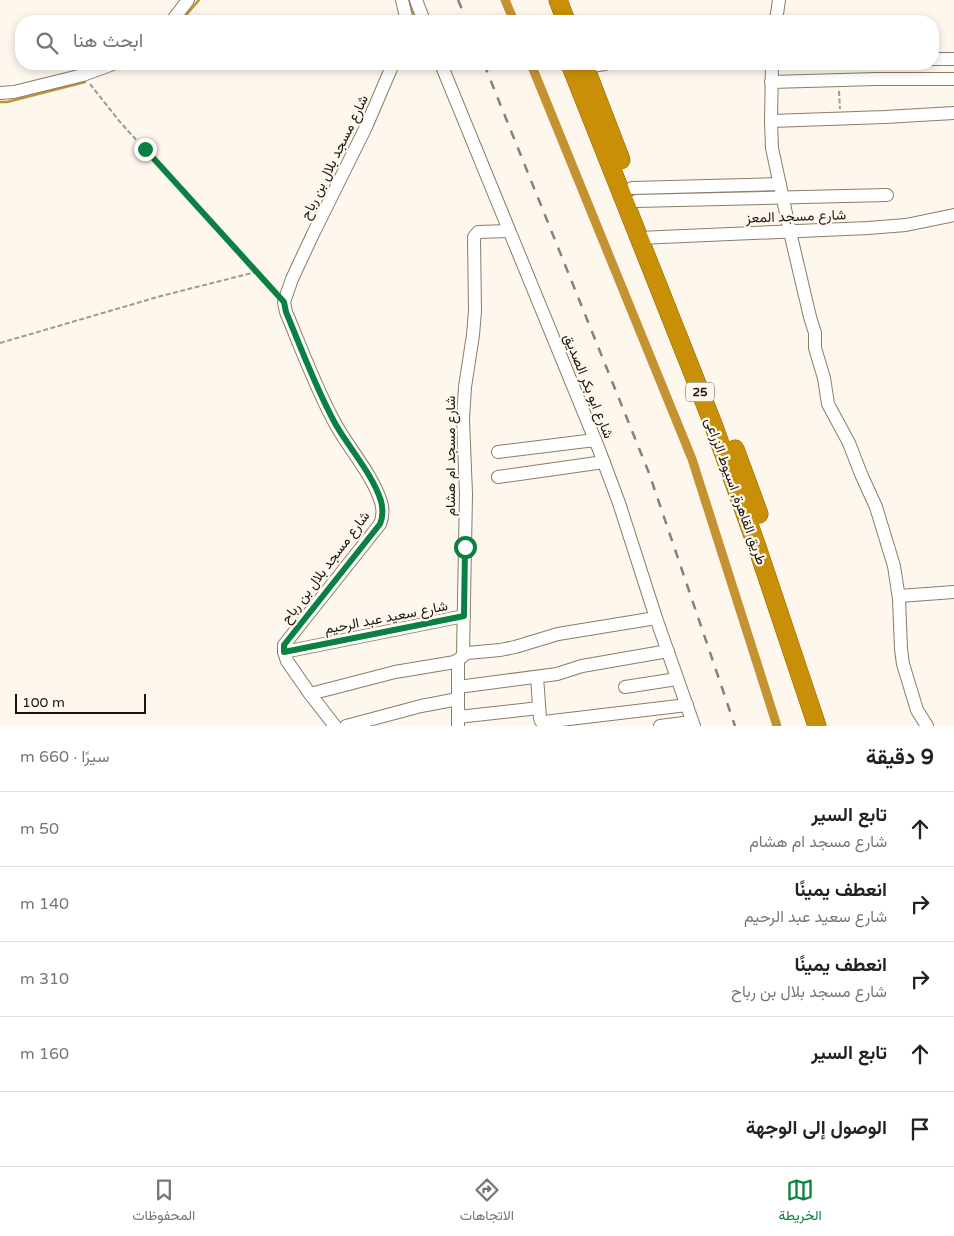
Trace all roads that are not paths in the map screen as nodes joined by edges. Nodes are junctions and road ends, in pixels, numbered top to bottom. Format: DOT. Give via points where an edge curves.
graph roads {
  1 [pos="188,0"];
  2 [pos="402,0"];
  3 [pos="416,0"];
  4 [pos="545,0"];
  5 [pos="558,0"];
  6 [pos="779,0"];
  7 [pos="177,15"];
  8 [pos="406,15"];
  9 [pos="422,15"];
  10 [pos="551,15"];
  11 [pos="564,15"];
  12 [pos="777,15"];
  13 [pos="939,59"];
  14 [pos="954,59"];
  15 [pos="97,70"];
  16 [pos="390,70"];
  17 [pos="444,70"];
  18 [pos="582,70"];
  19 [pos="582,70"];
  20 [pos="772,70"];
  21 [pos="954,80"];
  22 [pos="771,82"];
  23 [pos="0,93"];
  24 [pos="954,113"];
  25 [pos="770,121"];
  26 [pos="780,184"];
  27 [pos="634,195"];
  28 [pos="887,195"];
  29 [pos="783,198"];
  30 [pos="954,215"];
  31 [pos="509,231"];
  32 [pos="790,232"];
  33 [pos="645,237"];
  34 [pos="595,440"];
  35 [pos="498,452"];
  36 [pos="604,462"];
  37 [pos="498,477"];
  38 [pos="775,581"];
  39 [pos="954,592"];
  40 [pos="899,596"];
  41 [pos="464,616"];
  42 [pos="656,618"];
  43 [pos="668,651"];
  44 [pos="284,652"];
  45 [pos="461,657"];
  46 [pos="536,677"];
  47 [pos="678,679"];
  48 [pos="624,687"];
  49 [pos="458,693"];
  50 [pos="310,694"];
  51 [pos="686,705"];
  52 [pos="539,708"];
  53 [pos="458,721"];
  54 [pos="693,724"];
  55 [pos="335,726"];
  56 [pos="346,726"];
  57 [pos="660,726"];
  58 [pos="817,726"];
  59 [pos="829,726"];
  60 [pos="927,726"];
  1 -- 7 [label="street"];
  2 -- 8 [label="street"];
  3 -- 9 [label="street"];
  4 -- 10 [label="highway"];
  5 -- 11 [label="highway"];
  6 -- 12 [label="street"];
  13 -- 14 [label="street"];
  15 -- 23 [label="street"];
  16 -- 44 [label="street, شارع مسجد بلال بن رباح" via="284,302 326,406 376,490 381,502 382,520 284,645"];
  17 -- 31 [label="street, شارع ابو بكر الصديق"];
  18 -- 27 [label="highway, طريق القاهرة, اسيوط الزراعى / 25"];
  19 -- 33 [label="highway, طريق القاهرة, اسيوط الزراعى / 25"];
  20 -- 22 [label="street"];
  21 -- 22 [label="street"];
  22 -- 25 [label="street"];
  24 -- 25 [label="street"];
  25 -- 26 [label="street"];
  26 -- 27 [label="street"];
  26 -- 29 [label="street"];
  27 -- 29 [label="street"];
  27 -- 33 [label="highway, طريق القاهرة, اسيوط الزراعى / 25"];
  28 -- 29 [label="street"];
  29 -- 32 [label="street"];
  30 -- 32 [label="street, شارع مسجد المعز" via="887,227"];
  31 -- 34 [label="street, شارع ابو بكر الصديق"];
  31 -- 41 [label="street, شارع مسجد ام هشام" via="478,232 474,237 475,311 463,412 466,494"];
  32 -- 33 [label="street, شارع مسجد المعز"];
  32 -- 40 [label="street" via="814,329 815,348 828,404 876,506 894,566"];
  33 -- 38 [label="highway, طريق القاهرة, اسيوط الزراعى / 25" via="739,477"];
  34 -- 35 [label="street"];
  34 -- 36 [label="street, شارع ابو بكر الصديق"];
  36 -- 37 [label="street"];
  36 -- 42 [label="street, شارع ابو بكر الصديق"];
  38 -- 58 [label="highway, طريق القاهرة, اسيوط الزراعى / 25"];
  38 -- 59 [label="highway, طريق القاهرة, اسيوط الزراعى / 25"];
  39 -- 40 [label="street"];
  40 -- 60 [label="street" via="903,664 918,710"];
  41 -- 44 [label="street, شارع سعيد عبد الرحيم"];
  41 -- 45 [label="street, شارع مسجد ام هشام"];
  42 -- 43 [label="street, شارع ابو بكر الصديق"];
  42 -- 45 [label="street" via="558,634 500,650 471,652"];
  43 -- 46 [label="street"];
  43 -- 47 [label="street, شارع ابو بكر الصديق"];
  44 -- 50 [label="street"];
  45 -- 49 [label="street, شارع مسجد ام هشام"];
  45 -- 50 [label="street" via="448,663 395,672"];
  46 -- 49 [label="street"];
  46 -- 52 [label="street"];
  47 -- 48 [label="street"];
  47 -- 51 [label="street, شارع ابو بكر الصديق"];
  49 -- 53 [label="street, شارع مسجد ام هشام"];
  49 -- 56 [label="street"];
  50 -- 55 [label="street"];
  51 -- 52 [label="street" via="544,722 540,720"];
  51 -- 54 [label="street, شارع ابو بكر الصديق"];
  52 -- 53 [label="street"];
  54 -- 57 [label="street"];
}
